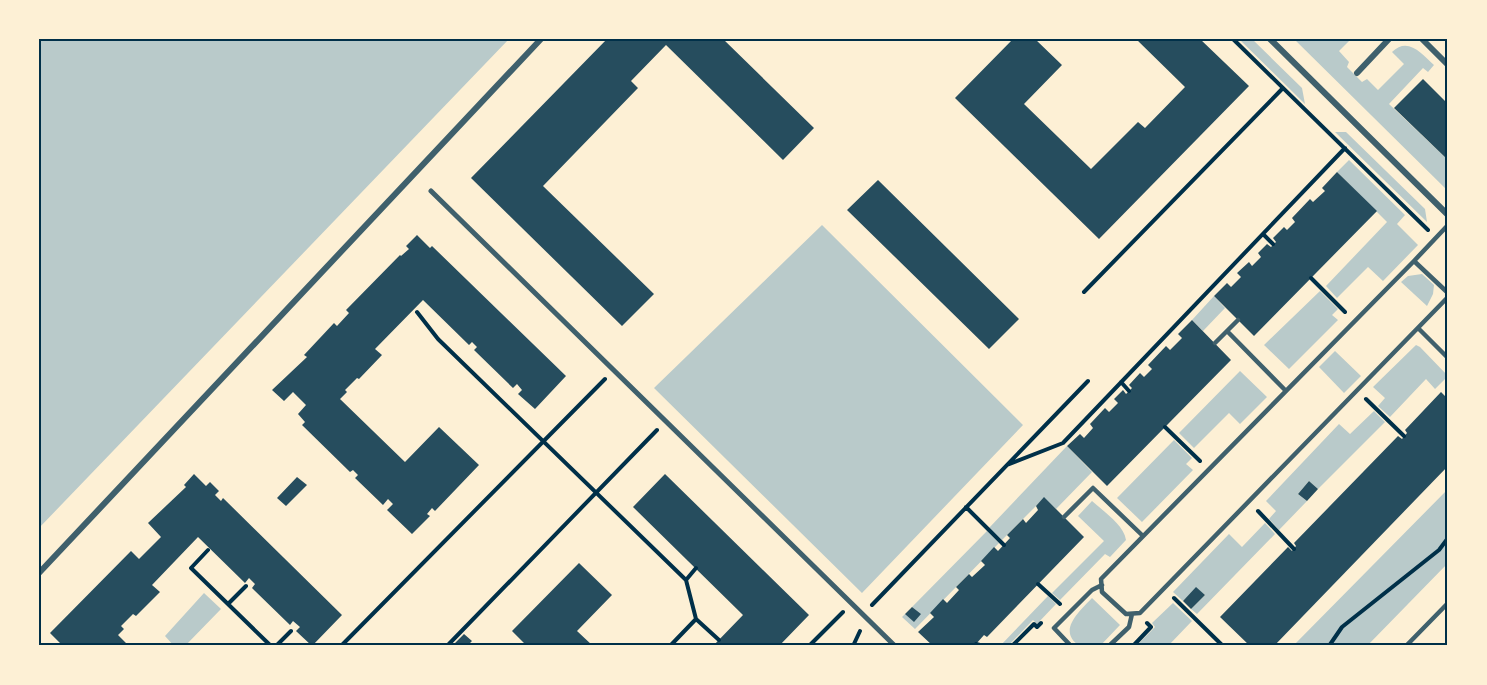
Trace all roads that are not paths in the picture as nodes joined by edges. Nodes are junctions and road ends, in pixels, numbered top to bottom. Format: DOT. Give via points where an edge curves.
graph roads {
  1 [pos="542,39"];
  2 [pos="1270,39"];
  3 [pos="1389,39"];
  4 [pos="1422,39"];
  5 [pos="1448,64"];
  6 [pos="1357,72"];
  7 [pos="431,191"];
  8 [pos="1448,215"];
  9 [pos="1448,225"];
  10 [pos="1414,261"];
  11 [pos="1448,295"];
  12 [pos="1238,320"];
  13 [pos="1418,328"];
  14 [pos="1227,332"];
  15 [pos="1215,343"];
  16 [pos="1448,358"];
  17 [pos="1286,391"];
  18 [pos="1064,516"];
  19 [pos="1143,536"];
  20 [pos="39,573"];
  21 [pos="1102,585"];
  22 [pos="1448,603"];
  23 [pos="1132,614"];
  24 [pos="895,646"];
  25 [pos="1071,646"];
  26 [pos="1109,646"];
  27 [pos="1406,646"];
  1 -- 20 [label="street"];
  2 -- 8 [label="street"];
  3 -- 6 [label="street"];
  4 -- 5 [label="street"];
  7 -- 24 [label="street"];
  9 -- 10 [label="lane"];
  10 -- 11 [label="lane"];
  10 -- 17 [label="lane"];
  11 -- 13 [label="lane"];
  12 -- 14 [label="lane"];
  13 -- 16 [label="lane"];
  13 -- 23 [label="lane" via="1165,588 1140,613"];
  14 -- 15 [label="lane"];
  14 -- 17 [label="lane"];
  17 -- 19 [label="lane"];
  18 -- 19 [label="lane" via="1093,488"];
  19 -- 21 [label="lane" via="1101,579"];
  21 -- 23 [label="lane" via="1102,592 1126,614"];
  21 -- 25 [label="lane" via="1054,628"];
  22 -- 27 [label="lane"];
  23 -- 26 [label="lane" via="1129,627"];
}
